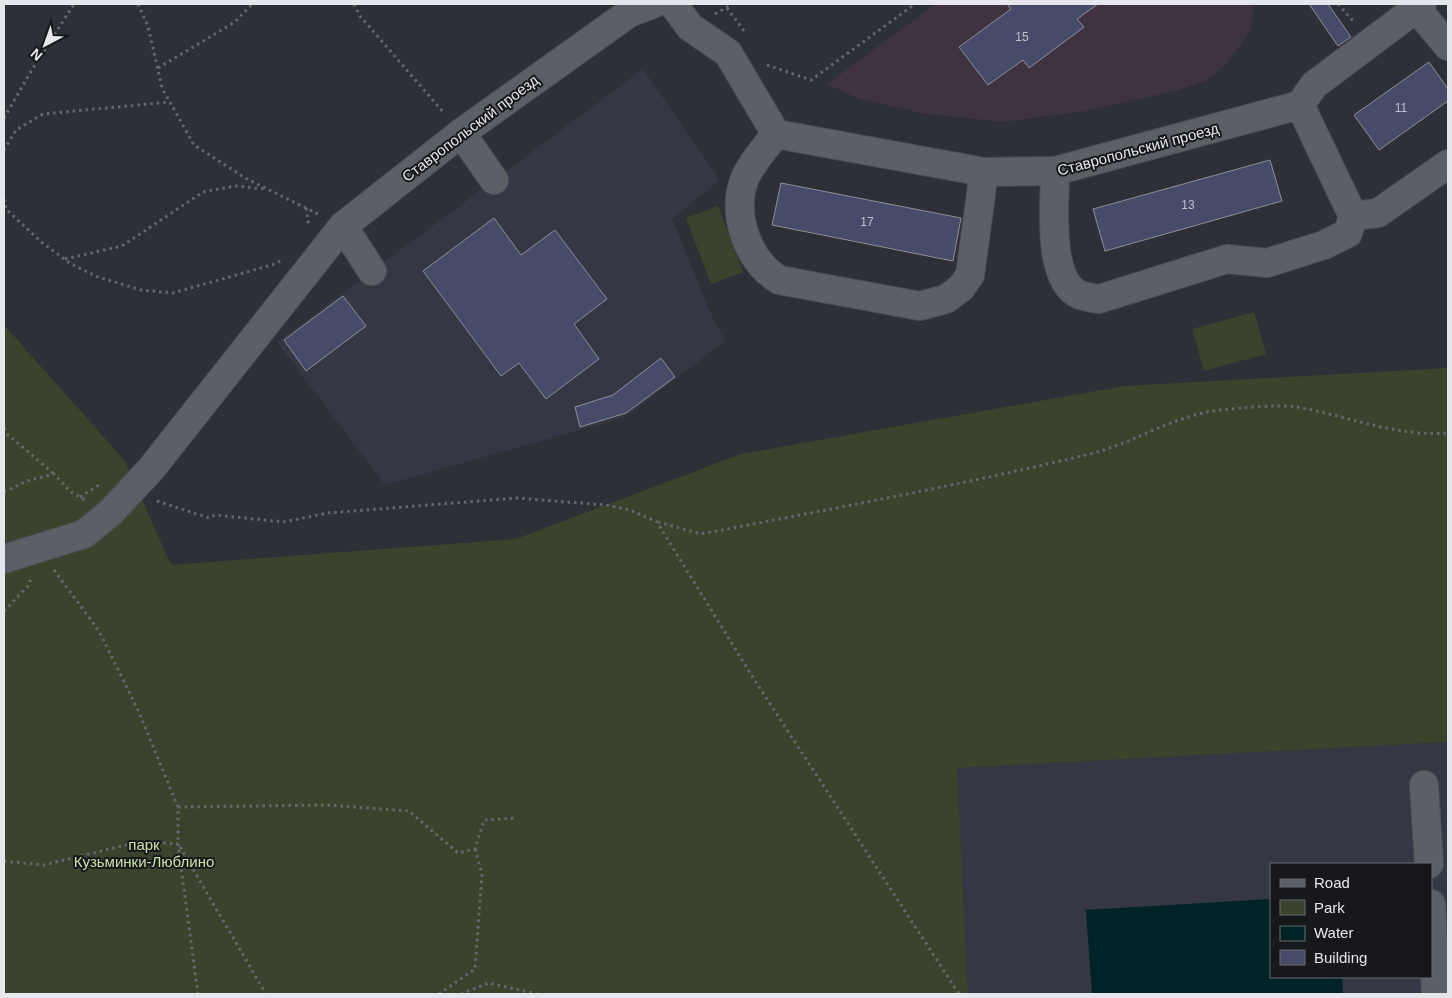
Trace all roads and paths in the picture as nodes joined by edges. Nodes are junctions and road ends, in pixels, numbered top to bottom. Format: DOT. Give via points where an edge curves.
graph roads {
  1 [pos="74,4"];
  2 [pos="138,4"];
  3 [pos="252,4"];
  4 [pos="354,4"];
  5 [pos="653,4"];
  6 [pos="672,4"];
  7 [pos="915,4"];
  8 [pos="1420,6"];
  9 [pos="727,8"];
  10 [pos="749,37"];
  11 [pos="1448,46"];
  12 [pos="765,65"];
  13 [pos="158,68"];
  14 [pos="170,102"];
  15 [pos="1300,105"];
  16 [pos="4,118"];
  17 [pos="461,133"];
  18 [pos="776,134"];
  19 [pos="4,150"];
  20 [pos="1448,164"];
  21 [pos="1055,171"];
  22 [pos="984,172"];
  23 [pos="494,180"];
  24 [pos="268,190"];
  25 [pos="4,199"];
  26 [pos="306,208"];
  27 [pos="1353,216"];
  28 [pos="343,226"];
  29 [pos="310,230"];
  30 [pos="65,259"];
  31 [pos="294,267"];
  32 [pos="372,271"];
  33 [pos="4,428"];
  34 [pos="1448,433"];
  35 [pos="54,474"];
  36 [pos="4,492"];
  37 [pos="130,492"];
  38 [pos="80,497"];
  39 [pos="657,522"];
  40 [pos="38,548"];
  41 [pos="4,559"];
  42 [pos="1424,785"];
  43 [pos="178,807"];
  44 [pos="516,818"];
  45 [pos="178,844"];
  46 [pos="475,849"];
  47 [pos="4,861"];
  48 [pos="1428,863"];
  49 [pos="1432,922"];
  50 [pos="198,994"];
  51 [pos="266,994"];
  52 [pos="439,994"];
  53 [pos="460,994"];
  54 [pos="537,994"];
  55 [pos="959,994"];
  56 [pos="1436,994"];
  1 -- 16 [label="path"];
  2 -- 13 [label="path" via="148,26"];
  3 -- 13 [label="path" via="235,22"];
  4 -- 17 [label="path" via="360,16"];
  5 -- 17 [label="street, Ставропольский проезд" via="629,13"];
  6 -- 18 [label="street" via="690,26 728,53"];
  7 -- 12 [label="path" via="811,80"];
  8 -- 11 [label="street"];
  8 -- 15 [label="street" via="1314,85"];
  9 -- 10 [label="path"];
  13 -- 14 [label="path" via="162,88"];
  14 -- 19 [label="path" via="43,114 16,130"];
  14 -- 24 [label="path" via="194,145"];
  15 -- 21 [label="street, Ставропольский проезд"];
  15 -- 27 [label="street"];
  17 -- 23 [label="street"];
  17 -- 28 [label="street, Ставропольский проезд"];
  18 -- 22 [label="street, Ставропольский проезд"];
  18 -- 22 [label="street" via="746,178 740,216 758,263 779,280 920,306 946,299 961,288 970,275"];
  20 -- 27 [label="street" via="1378,213"];
  21 -- 22 [label="street, Ставропольский проезд"];
  21 -- 27 [label="street" via="1054,242 1057,260 1067,283 1079,295 1099,299 1226,259 1268,263 1324,245 1348,233"];
  24 -- 26 [label="path"];
  24 -- 30 [label="path" via="236,186 203,192 122,246"];
  25 -- 30 [label="path" via="6,209"];
  26 -- 28 [label="path"];
  26 -- 29 [label="path"];
  28 -- 31 [label="street, Ставропольский проезд"];
  28 -- 32 [label="street"];
  30 -- 31 [label="path" via="98,277 142,290 173,293 276,264"];
  31 -- 37 [label="street, Ставропольский проезд" via="151,469"];
  33 -- 35 [label="path"];
  34 -- 39 [label="path" via="1427,435 1374,426 1296,407 1218,410 1166,424 1103,451 983,480 701,534"];
  35 -- 36 [label="path"];
  35 -- 38 [label="path"];
  37 -- 39 [label="path" via="209,518 215,515 283,522 328,512 518,498 606,505 630,510"];
  37 -- 40 [label="street, Ставропольский проезд" via="84,534"];
  39 -- 55 [label="path" via="750,672"];
  40 -- 41 [label="street, Ставропольский проезд"];
  40 -- 43 [label="path" via="99,631 138,710"];
  42 -- 48 [label="street"];
  43 -- 45 [label="path"];
  43 -- 46 [label="path" via="326,806 409,811 458,853"];
  44 -- 46 [label="path" via="484,820"];
  45 -- 47 [label="path" via="142,841 44,865"];
  45 -- 50 [label="path"];
  45 -- 51 [label="path"];
  46 -- 52 [label="path" via="482,874 475,969"];
  49 -- 56 [label="street"];
  53 -- 54 [label="path" via="489,983"];
}
